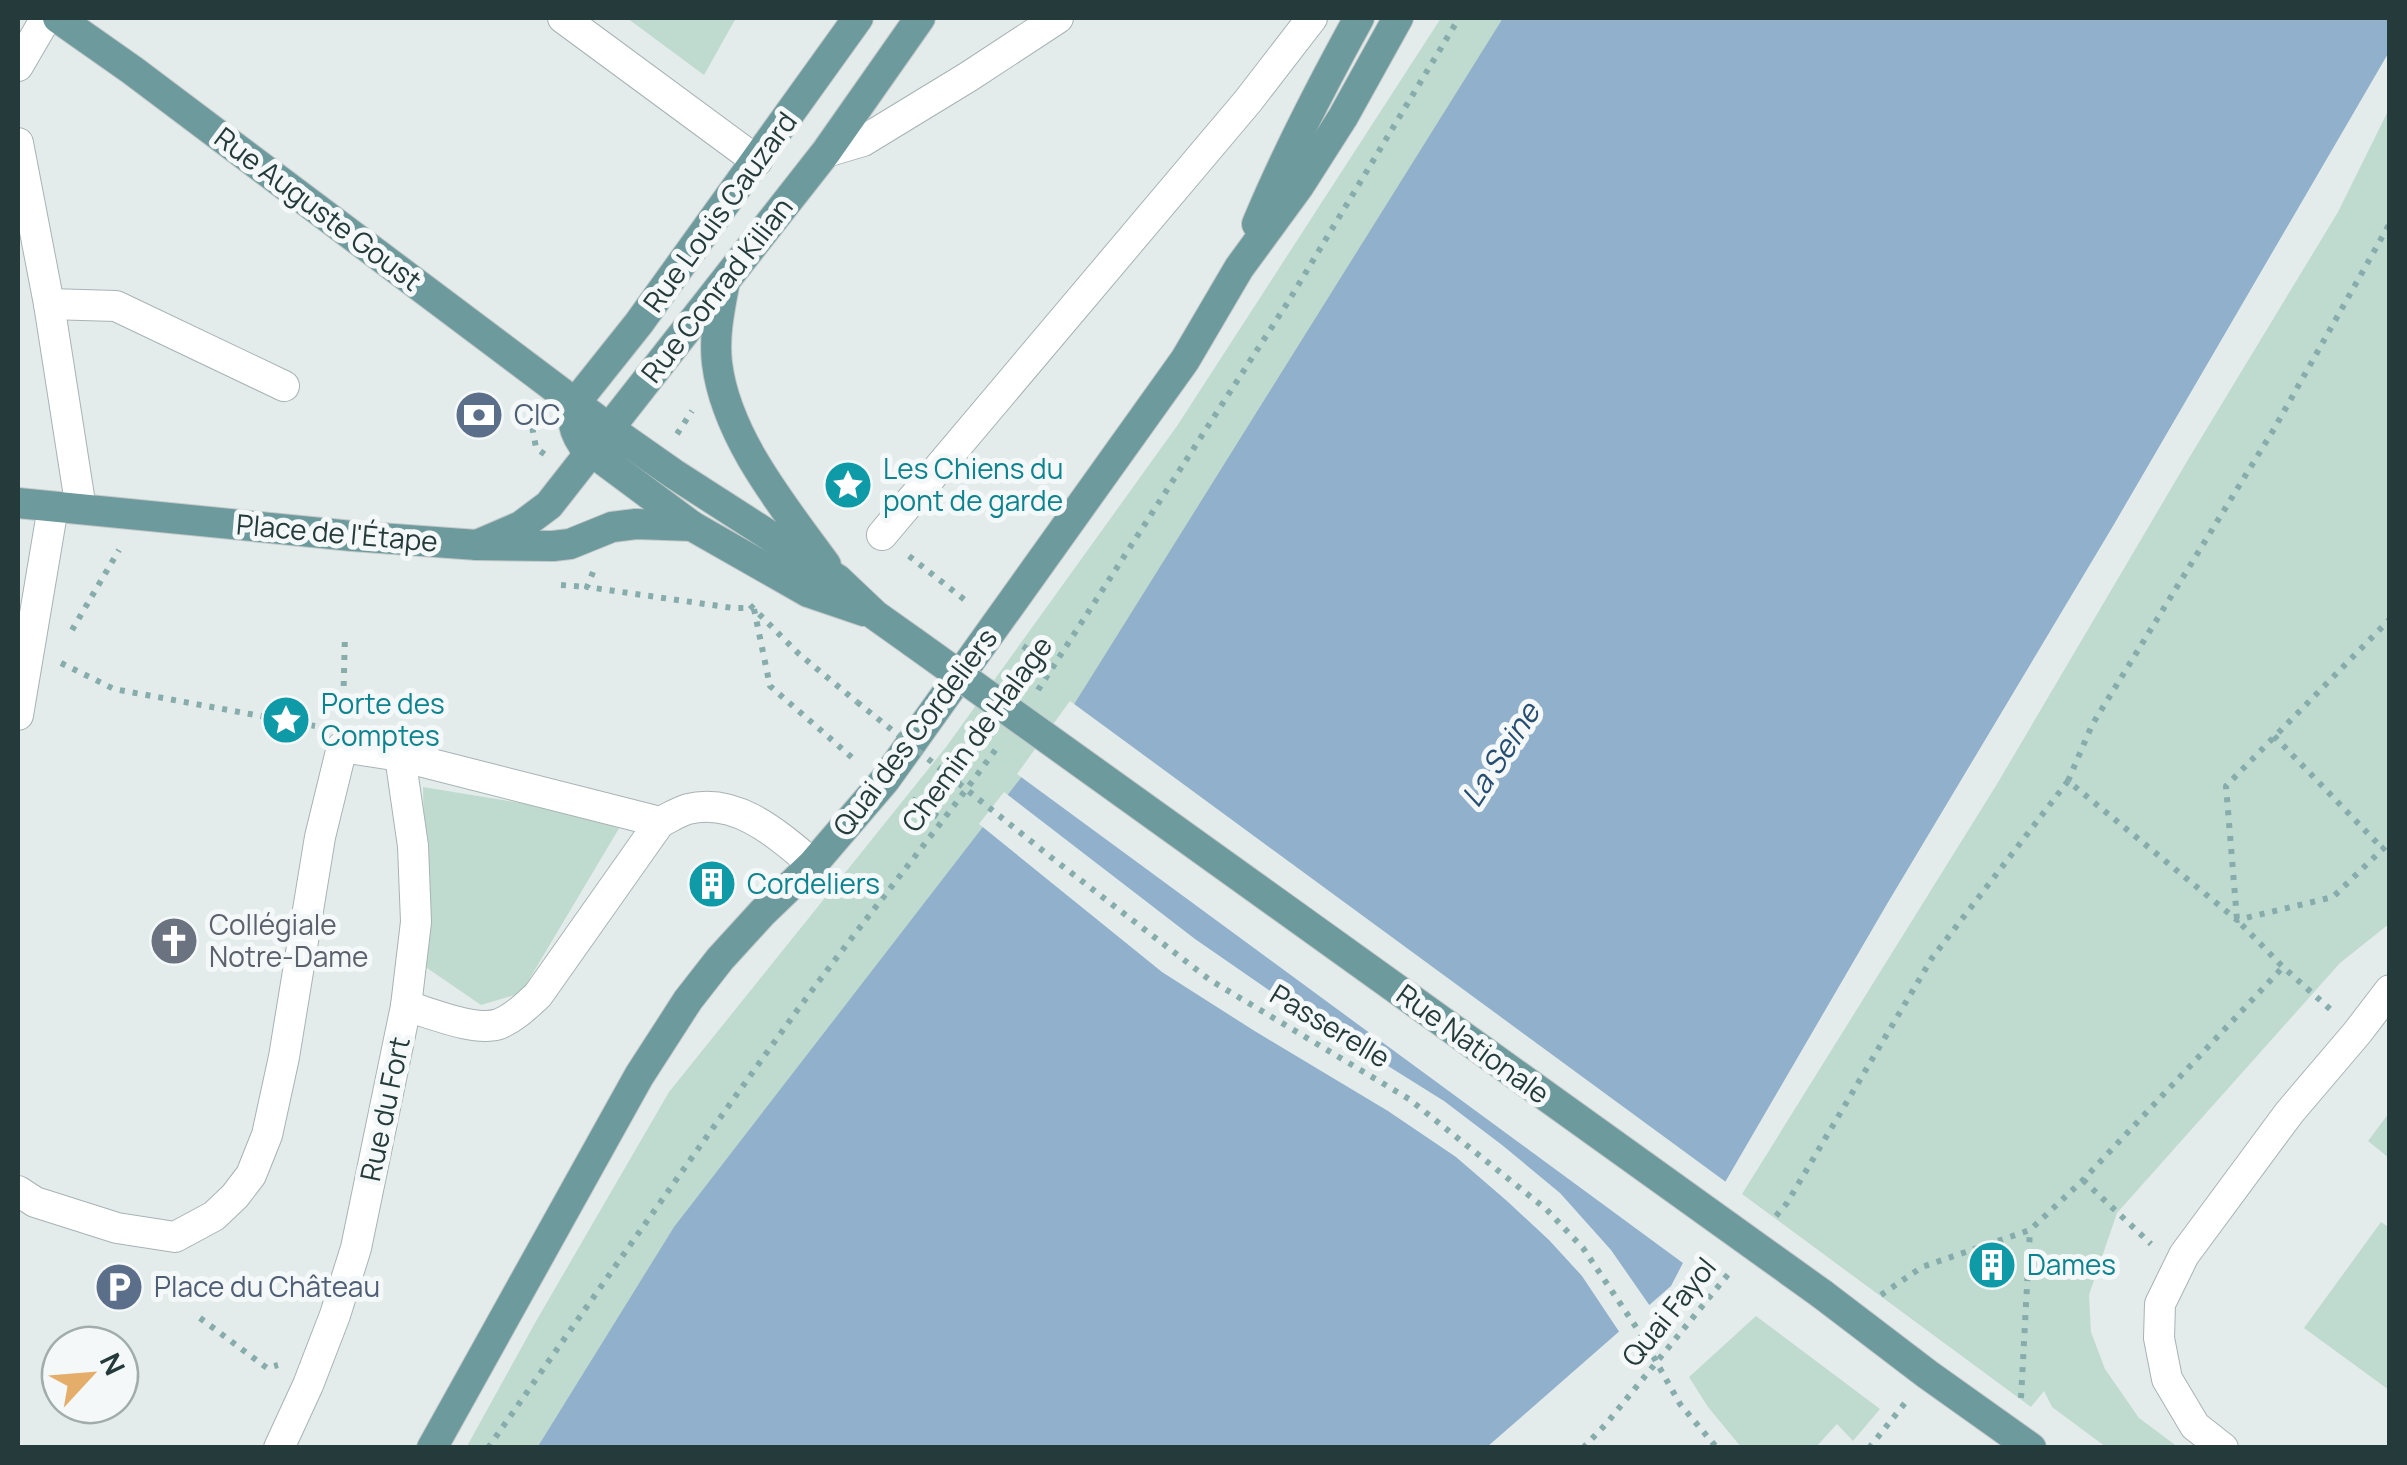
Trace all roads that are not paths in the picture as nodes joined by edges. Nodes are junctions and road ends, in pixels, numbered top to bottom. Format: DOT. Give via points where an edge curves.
graph roads {
  1 [pos="46,18"];
  2 [pos="58,18"];
  3 [pos="562,18"];
  4 [pos="858,18"];
  5 [pos="920,18"];
  6 [pos="1058,18"];
  7 [pos="1312,18"];
  8 [pos="1359,18"];
  9 [pos="1398,18"];
  10 [pos="18,66"];
  11 [pos="18,144"];
  12 [pos="826,152"];
  13 [pos="757,161"];
  14 [pos="1239,268"];
  15 [pos="725,280"];
  16 [pos="49,304"];
  17 [pos="284,386"];
  18 [pos="576,402"];
  19 [pos="599,439"];
  20 [pos="18,503"];
  21 [pos="67,508"];
  22 [pos="692,526"];
  23 [pos="882,536"];
  24 [pos="477,545"];
  25 [pos="837,579"];
  26 [pos="875,615"];
  27 [pos="18,715"];
  28 [pos="400,756"];
  29 [pos="660,822"];
  30 [pos="812,864"];
  31 [pos="2390,990"];
  32 [pos="406,1006"];
  33 [pos="18,1191"];
  34 [pos="2024,1442"];
  35 [pos="278,1448"];
  36 [pos="432,1448"];
  37 [pos="2222,1448"];
  1 -- 10 [label="street"];
  2 -- 18 [label="main road, Rue Auguste Goust"];
  3 -- 13 [label="street"];
  4 -- 13 [label="main road, Rue Louis Cauzard"];
  5 -- 12 [label="main road, Rue Conrad Kilian"];
  6 -- 12 [label="street" via="863,141"];
  7 -- 23 [label="street"];
  8 -- 14 [label="main road, Quai des Cordeliers" via="1315,97"];
  9 -- 14 [label="main road, Quai des Cordeliers" via="1343,117"];
  11 -- 16 [label="street"];
  12 -- 15 [label="main road, Rue Conrad Kilian"];
  13 -- 18 [label="main road, Rue Louis Cauzard"];
  14 -- 30 [label="main road, Quai des Cordeliers" via="1186,360 997,624 885,780"];
  15 -- 19 [label="main road, Rue Conrad Kilian"];
  15 -- 25 [label="main road" via="716,360 729,408 760,471"];
  16 -- 17 [label="street" via="116,306"];
  16 -- 21 [label="street"];
  18 -- 19 [label="main road" via="574,426 583,445"];
  19 -- 22 [label="main road"];
  19 -- 24 [label="main road, Place de l'Étape" via="538,515"];
  19 -- 25 [label="main road" via="665,468"];
  20 -- 21 [label="main road, Place de l'Étape"];
  21 -- 24 [label="main road, Place de l'Étape"];
  21 -- 27 [label="street" via="41,658"];
  22 -- 24 [label="main road" via="646,522 570,544"];
  22 -- 26 [label="main road" via="808,592"];
  25 -- 26 [label="main road"];
  26 -- 34 [label="main road, Rue Nationale, bridge"];
  28 -- 29 [label="street"];
  28 -- 32 [label="street, Rue du Fort" via="416,922"];
  28 -- 33 [label="street" via="342,746 267,1136 252,1175 235,1196 175,1238 117,1228"];
  29 -- 30 [label="street" via="710,806 737,811"];
  29 -- 32 [label="street" via="538,995 517,1014 476,1026"];
  30 -- 36 [label="main road, Quai des Cordeliers" via="688,1000"];
  31 -- 37 [label="street" via="2184,1254 2160,1304 2158,1338 2167,1378 2195,1426"];
  32 -- 35 [label="street, Rue du Fort" via="356,1248 336,1315"];
}
